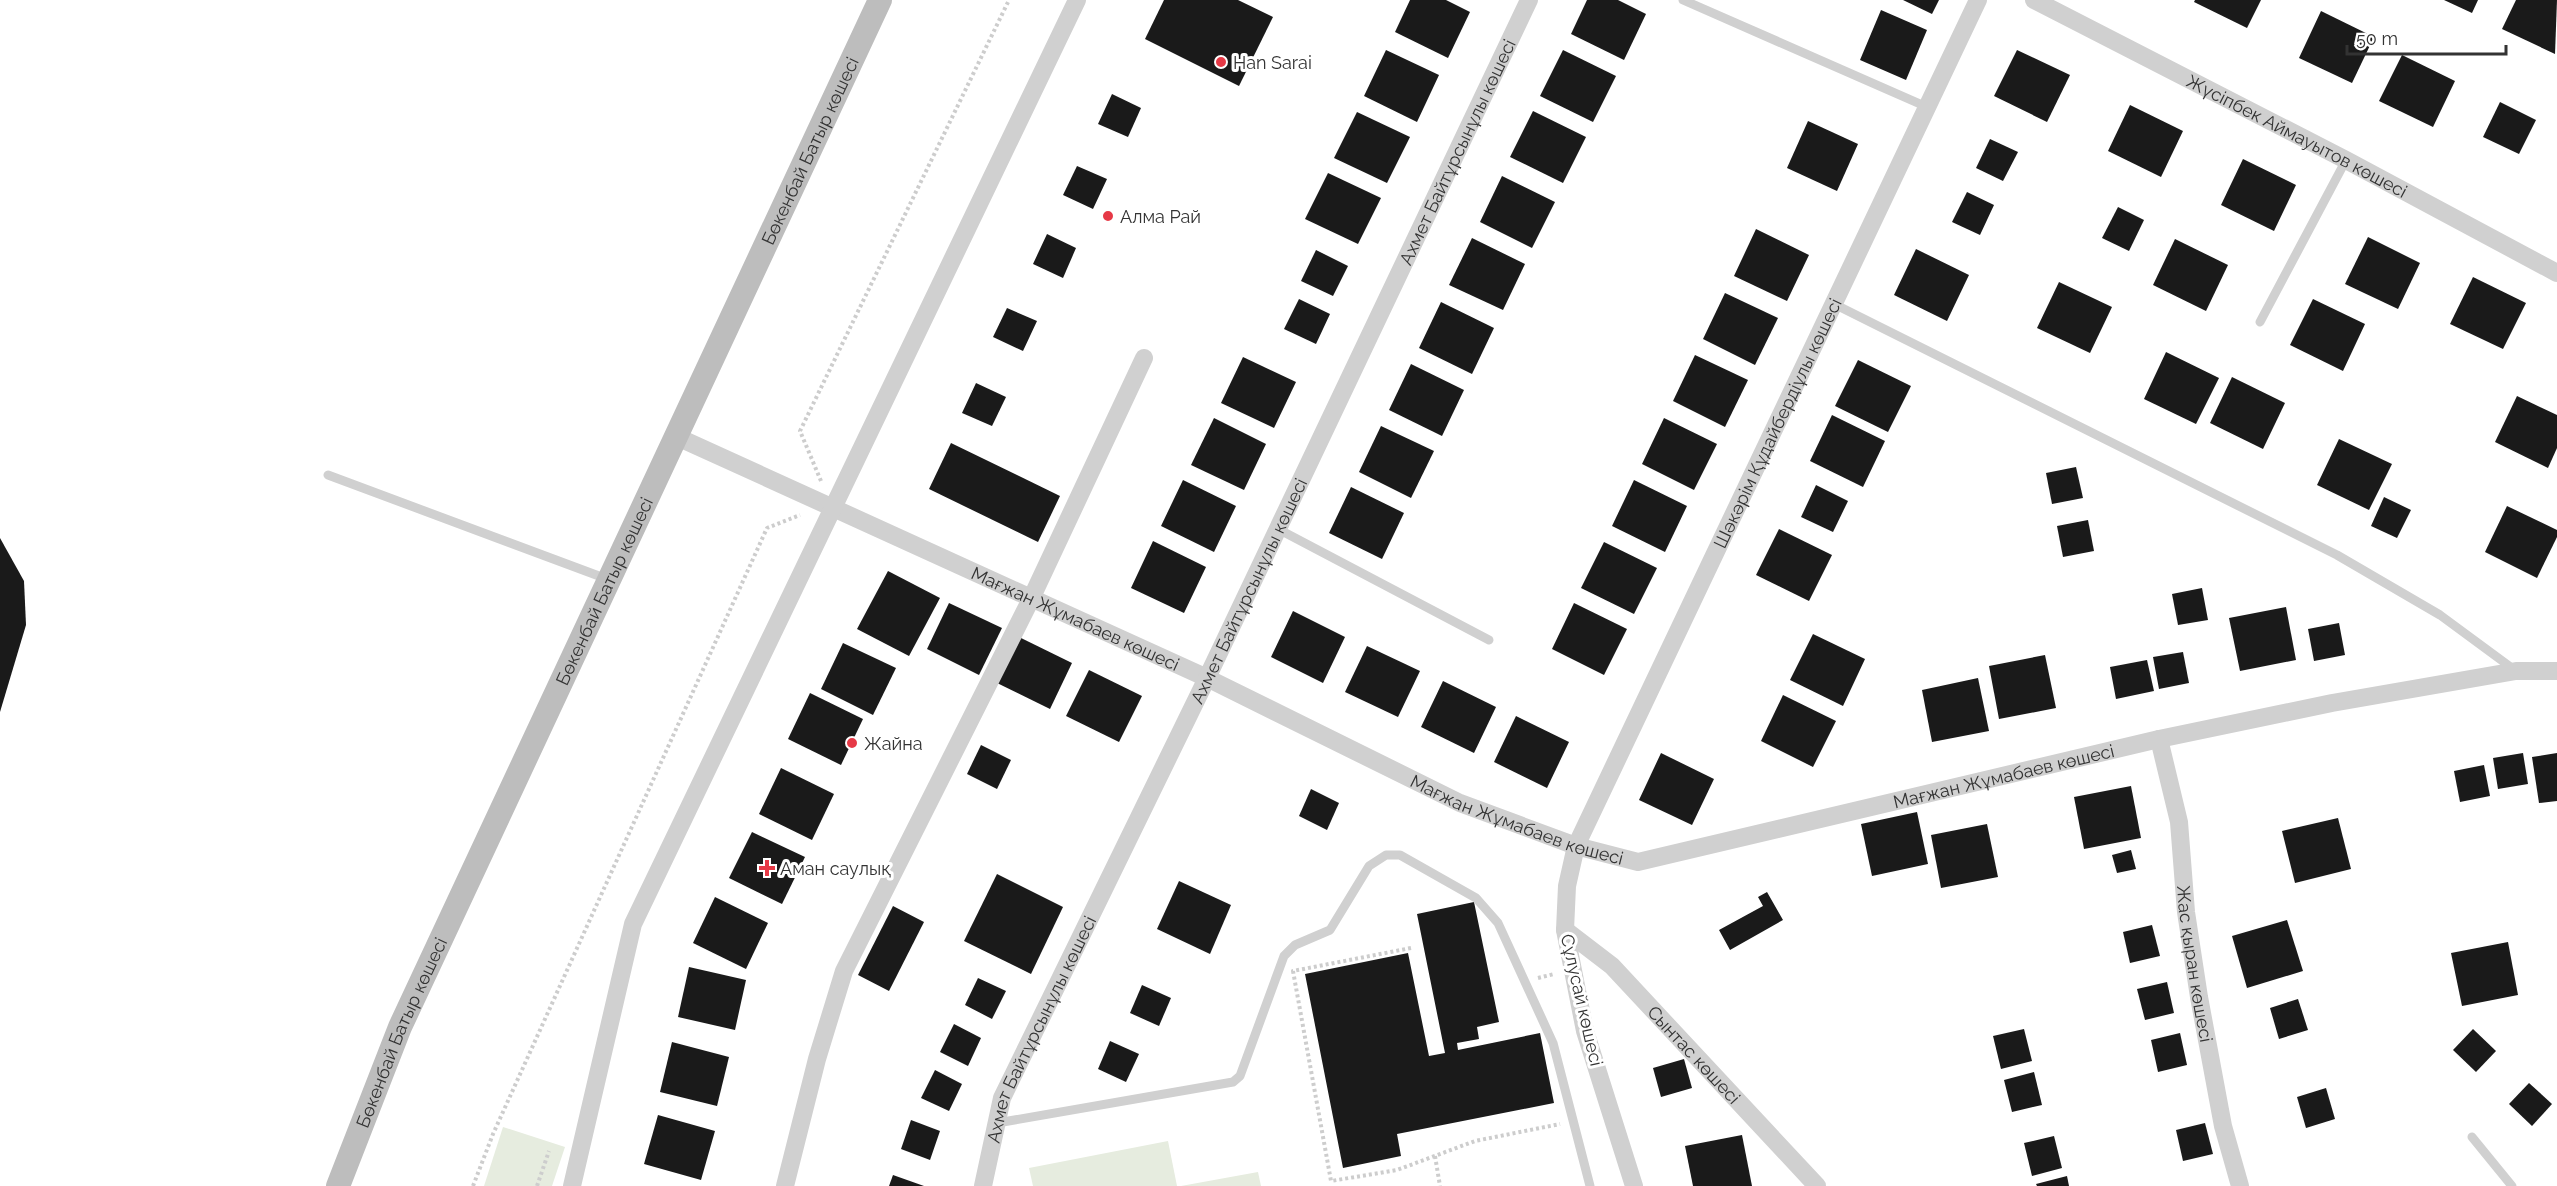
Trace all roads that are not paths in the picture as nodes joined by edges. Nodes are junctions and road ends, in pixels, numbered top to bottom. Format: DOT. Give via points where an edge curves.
graph roads {
  1 [pos="880,0"];
  2 [pos="1077,0"];
  3 [pos="1529,0"];
  4 [pos="1683,0"];
  5 [pos="1978,0"];
  6 [pos="2034,0"];
  7 [pos="1926,107"];
  8 [pos="2346,160"];
  9 [pos="2557,273"];
  10 [pos="1832,303"];
  11 [pos="2260,322"];
  12 [pos="1144,358"];
  13 [pos="675,436"];
  14 [pos="328,475"];
  15 [pos="824,505"];
  16 [pos="1278,530"];
  17 [pos="609,580"];
  18 [pos="1031,599"];
  19 [pos="1489,640"];
  20 [pos="2516,671"];
  21 [pos="2557,671"];
  22 [pos="1207,678"];
  23 [pos="2159,739"];
  24 [pos="1576,846"];
  25 [pos="1564,930"];
  26 [pos="997,1124"];
  27 [pos="2472,1137"];
  28 [pos="338,1186"];
  29 [pos="572,1186"];
  30 [pos="785,1186"];
  31 [pos="983,1186"];
  32 [pos="1590,1186"];
  33 [pos="1634,1186"];
  34 [pos="1817,1186"];
  35 [pos="2240,1186"];
  36 [pos="2512,1186"];
  1 -- 13 [label="main road, Бөкенбай Батыр көшесі"];
  2 -- 15 [label="street"];
  3 -- 16 [label="street, Ахмет Байтұрсынұлы көшесі"];
  4 -- 7 [label="lane"];
  5 -- 7 [label="street, Шәкәрім Құдайбердіұлы көшесі"];
  6 -- 8 [label="street, Жүсіпбек Аймауытов көшесі"];
  7 -- 10 [label="street, Шәкәрім Құдайбердіұлы көшесі"];
  8 -- 9 [label="street, Жүсіпбек Аймауытов көшесі"];
  8 -- 11 [label="lane"];
  10 -- 20 [label="lane" via="2337,555 2440,615"];
  10 -- 24 [label="street, Шәкәрім Құдайбердіұлы көшесі"];
  12 -- 18 [label="street"];
  13 -- 15 [label="street, Мағжан Жұмабаев көшесі"];
  13 -- 17 [label="main road, Бөкенбай Батыр көшесі"];
  14 -- 17 [label="lane"];
  15 -- 18 [label="street, Мағжан Жұмабаев көшесі"];
  15 -- 29 [label="street" via="633,924"];
  16 -- 19 [label="lane"];
  16 -- 22 [label="street, Ахмет Байтұрсынұлы көшесі"];
  17 -- 28 [label="main road, Бөкенбай Батыр көшесі" via="400,1027"];
  18 -- 22 [label="street, Мағжан Жұмабаев көшесі"];
  18 -- 30 [label="street" via="844,971"];
  20 -- 21 [label="street, Мағжан Жұмабаев көшесі"];
  20 -- 23 [label="street, Мағжан Жұмабаев көшесі"];
  22 -- 24 [label="street, Мағжан Жұмабаев көшесі" via="1460,803"];
  22 -- 26 [label="street, Ахмет Байтұрсынұлы көшесі" via="1002,1098"];
  23 -- 24 [label="street, Мағжан Жұмабаев көшесі" via="1638,862"];
  23 -- 35 [label="street, Жас қыран көшесі" via="2179,822 2186,912 2201,1009 2223,1126"];
  24 -- 25 [label="street, Сұлусай көшесі" via="1567,886"];
  25 -- 33 [label="street, Сұлусай көшесі" via="1585,1030"];
  25 -- 34 [label="street, Сынтас көшесі" via="1612,966"];
  26 -- 31 [label="street, Ахмет Байтұрсынұлы көшесі"];
  26 -- 32 [label="lane" via="1233,1082 1240,1076 1284,956 1295,945 1329,930 1369,866 1386,855 1400,855 1476,898 1498,923 1553,1043"];
  27 -- 36 [label="lane"];
}
